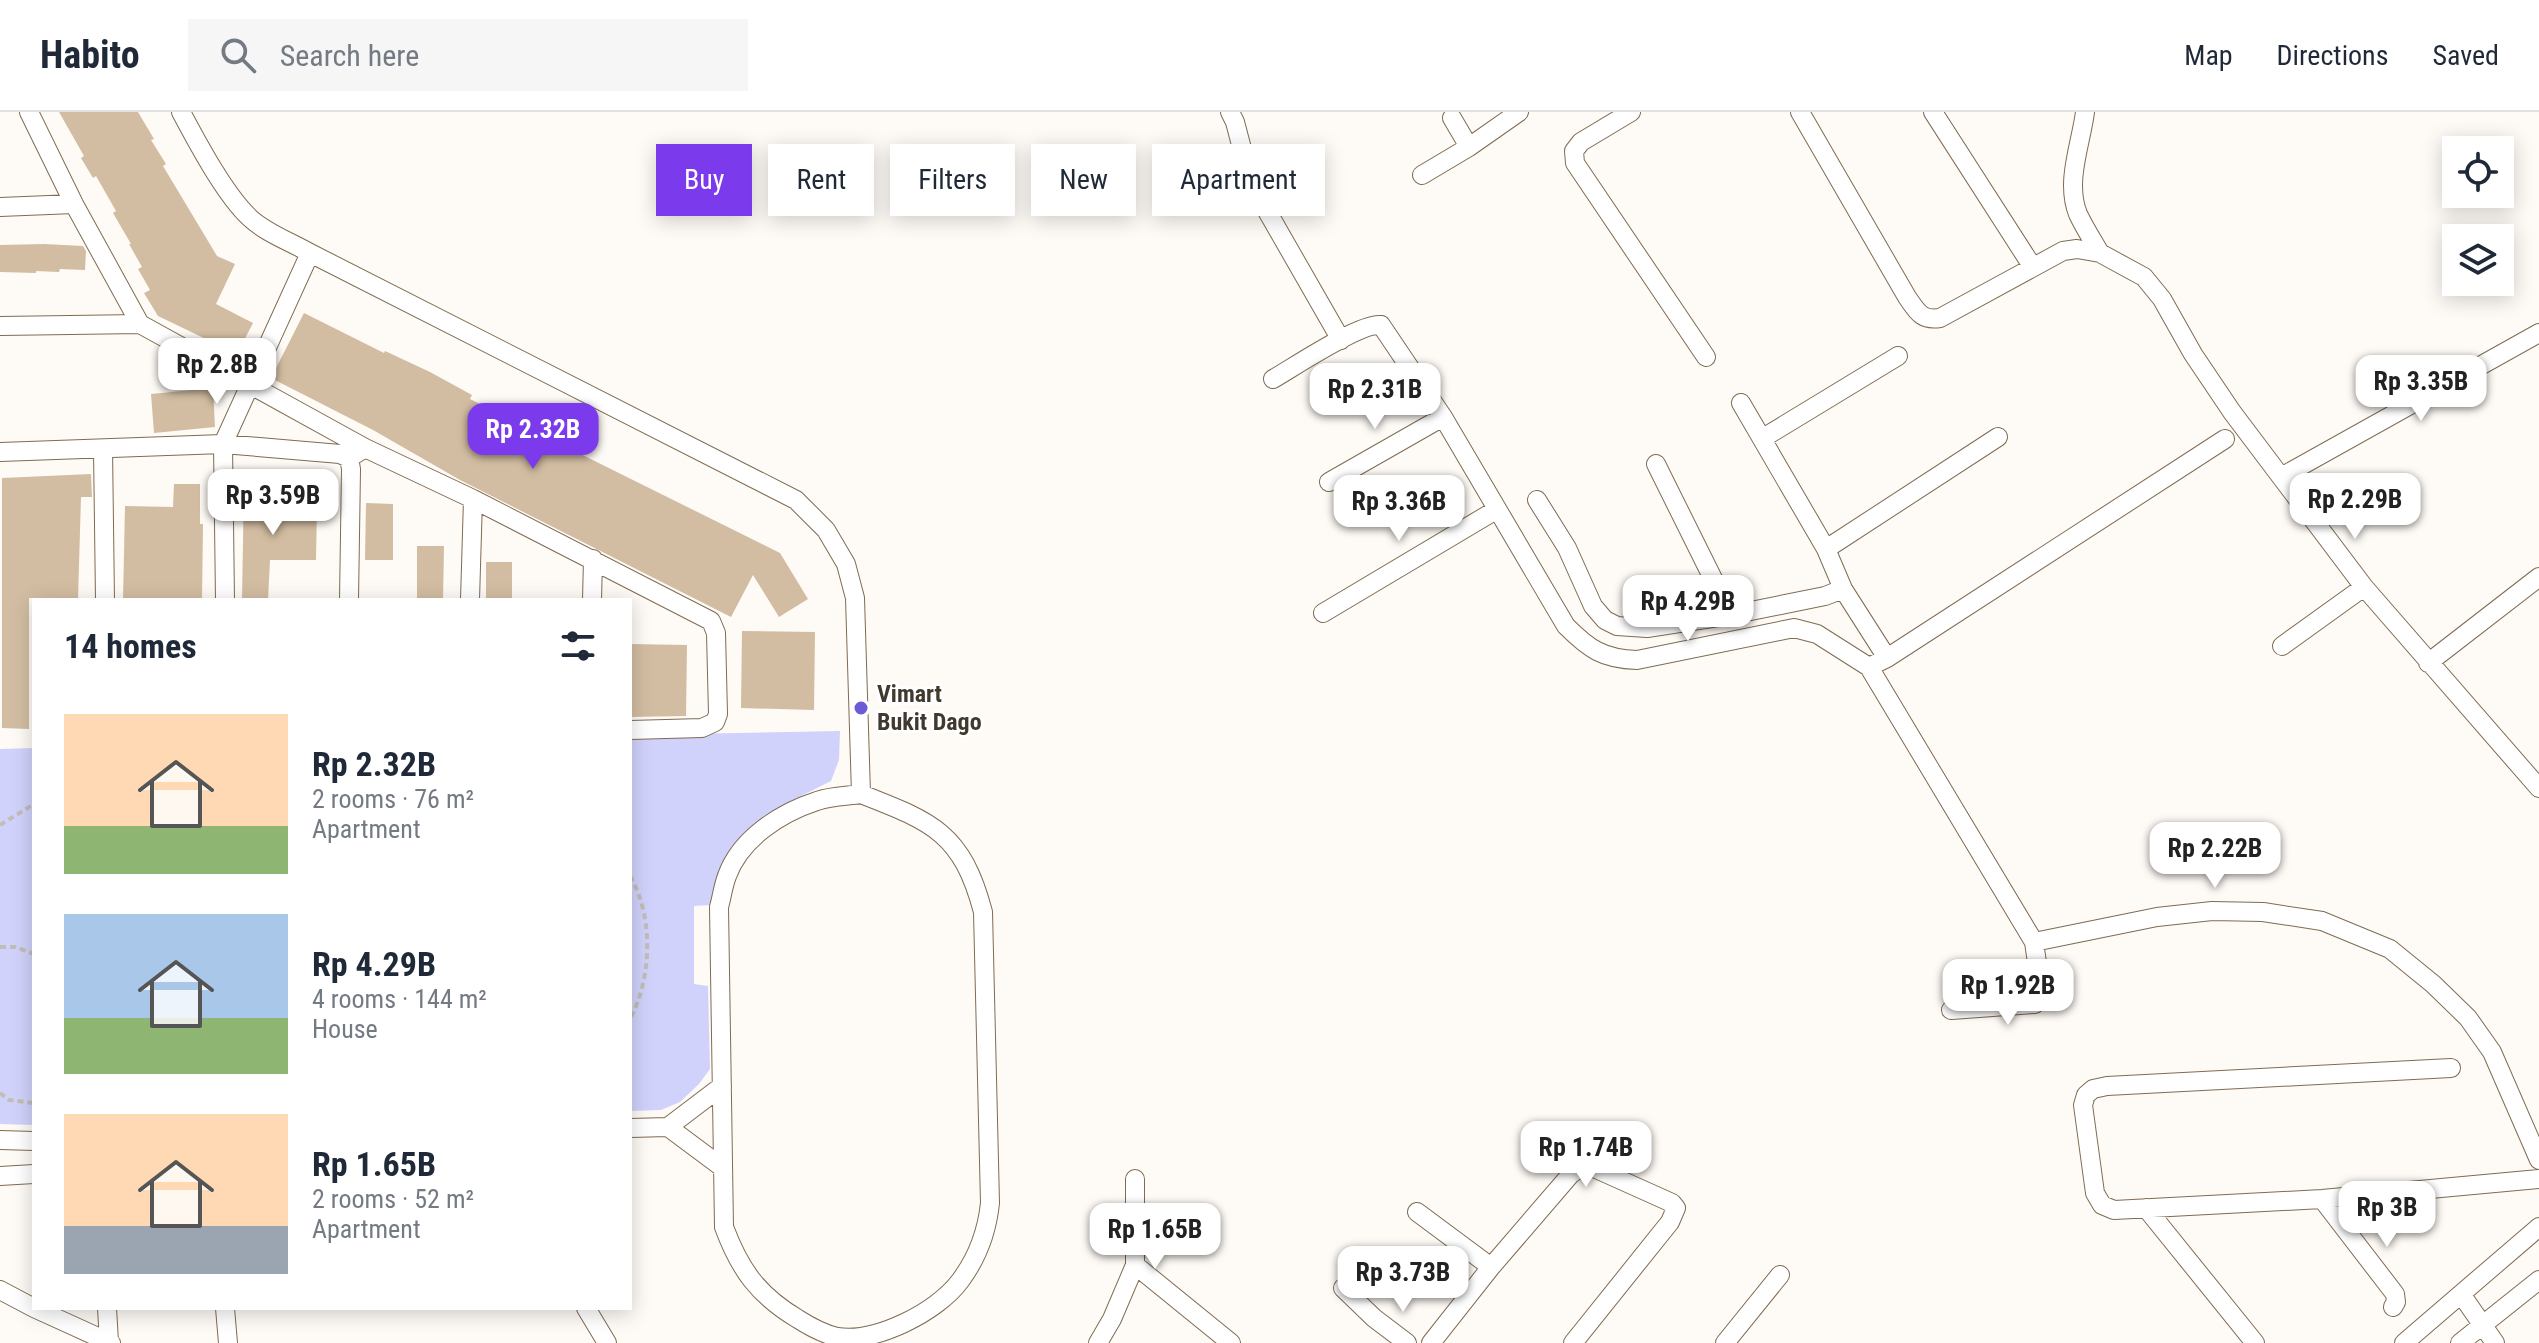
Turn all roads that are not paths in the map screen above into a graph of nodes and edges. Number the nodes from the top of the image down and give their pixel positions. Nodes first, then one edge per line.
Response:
1 (29, 112) edge
2 (181, 112) edge
3 (1230, 112) edge
4 (1519, 112) edge
5 (1631, 112) edge
6 (1800, 112) edge
7 (1933, 112) edge
8 (2085, 112) edge
9 (1452, 118) dead end
10 (1469, 147) junction
11 (1422, 175) dead end
12 (74, 204) junction
13 (0, 207) edge
14 (310, 253) junction
15 (2100, 253) junction
16 (2032, 266) junction
17 (140, 324) junction
18 (0, 326) edge
19 (2539, 333) edge
20 (1341, 340) junction
21 (1898, 356) dead end
22 (1706, 357) dead end
23 (1273, 379) dead end
24 (249, 386) junction
25 (1741, 403) dead end
26 (1443, 417) junction
27 (1998, 437) dead end
28 (1763, 438) junction
29 (2225, 439) dead end
30 (223, 444) junction
31 (103, 449) junction
32 (0, 452) edge
33 (357, 453) junction
34 (1656, 464) dead end
35 (2281, 477) junction
36 (1329, 482) dead end
37 (473, 499) junction
38 (1537, 500) dead end
39 (1496, 510) junction
40 (1826, 549) junction
41 (593, 559) junction
42 (2539, 577) edge
43 (2364, 587) junction
44 (1843, 589) junction
45 (105, 598) edge
46 (225, 598) edge
47 (349, 598) edge
48 (470, 598) edge
49 (592, 598) edge
50 (1323, 613) dead end
51 (1731, 615) junction
52 (2282, 646) dead end
53 (1887, 658) junction
54 (2428, 663) junction
55 (1869, 667) junction
56 (632, 730) edge
57 (2539, 788) edge
58 (861, 794) junction
59 (2034, 942) junction
60 (1951, 1010) dead end
61 (2451, 1068) dead end
62 (722, 1086) junction
63 (668, 1127) junction
64 (632, 1128) edge
65 (0, 1140) edge
66 (32, 1141) edge
67 (2539, 1160) edge
68 (723, 1168) junction
69 (32, 1174) edge
70 (0, 1176) edge
71 (1135, 1179) dead end
72 (2539, 1179) edge
73 (2322, 1199) junction
74 (2146, 1208) junction
75 (1417, 1212) dead end
76 (2539, 1227) edge
77 (1135, 1265) junction
78 (1491, 1267) junction
79 (1780, 1275) dead end
80 (2539, 1280) edge
81 (1343, 1288) dead end
82 (0, 1290) edge
83 (2461, 1294) junction
84 (32, 1307) edge
85 (2393, 1307) dead end
86 (38, 1310) edge
87 (107, 1310) edge
88 (225, 1310) edge
89 (587, 1310) edge
90 (2481, 1325) junction
91 (861, 1340) edge
92 (110, 1342) edge
93 (228, 1343) edge
94 (607, 1343) edge
95 (1098, 1343) edge
96 (1231, 1343) edge
97 (1407, 1343) edge
98 (1431, 1343) edge
99 (1573, 1343) edge
100 (1725, 1343) edge
101 (2255, 1343) edge
102 (2404, 1343) edge
103 (2460, 1343) edge
104 (2495, 1343) edge

1 - 12 street
2 - 14 street
3 - 20 street
4 - 10 street
5 - 22 street
6 - 16 street
7 - 16 street
8 - 15 street
9 - 10 street
10 - 11 street
12 - 13 street
12 - 17 street
14 - 24 street
14 - 58 street
15 - 16 street
15 - 35 street
17 - 18 street
17 - 24 street
19 - 35 street
20 - 23 street
20 - 26 street
21 - 28 street
24 - 30 street
24 - 33 street
25 - 28 street
26 - 36 street
26 - 39 street
27 - 40 street
28 - 40 street
29 - 53 street
30 - 31 street
30 - 33 street
30 - 46 street
31 - 32 street
31 - 45 street
33 - 37 street
33 - 47 street
34 - 51 street
35 - 43 street
37 - 41 street
37 - 48 street
38 - 51 street
39 - 50 street
39 - 55 street
40 - 44 street
41 - 49 street
41 - 56 street
42 - 54 street
43 - 52 street
43 - 54 street
44 - 51 street
44 - 53 street
53 - 55 street
54 - 57 street
55 - 59 street
58 - 62 street
58 - 91 street
59 - 60 street
59 - 67 street
61 - 74 street
62 - 63 street
62 - 68 street
63 - 64 street
63 - 68 street
65 - 66 street
68 - 91 street
69 - 70 street
71 - 77 street
72 - 73 street
73 - 74 street
73 - 85 street
74 - 101 street
75 - 78 street
76 - 83 street
77 - 95 street
77 - 96 street
78 - 98 street
78 - 99 street
79 - 100 street
80 - 90 street
81 - 97 street
82 - 84 street
83 - 90 street
83 - 102 street
86 - 92 street
87 - 92 street
88 - 93 street
89 - 94 street
90 - 103 street
90 - 104 street

